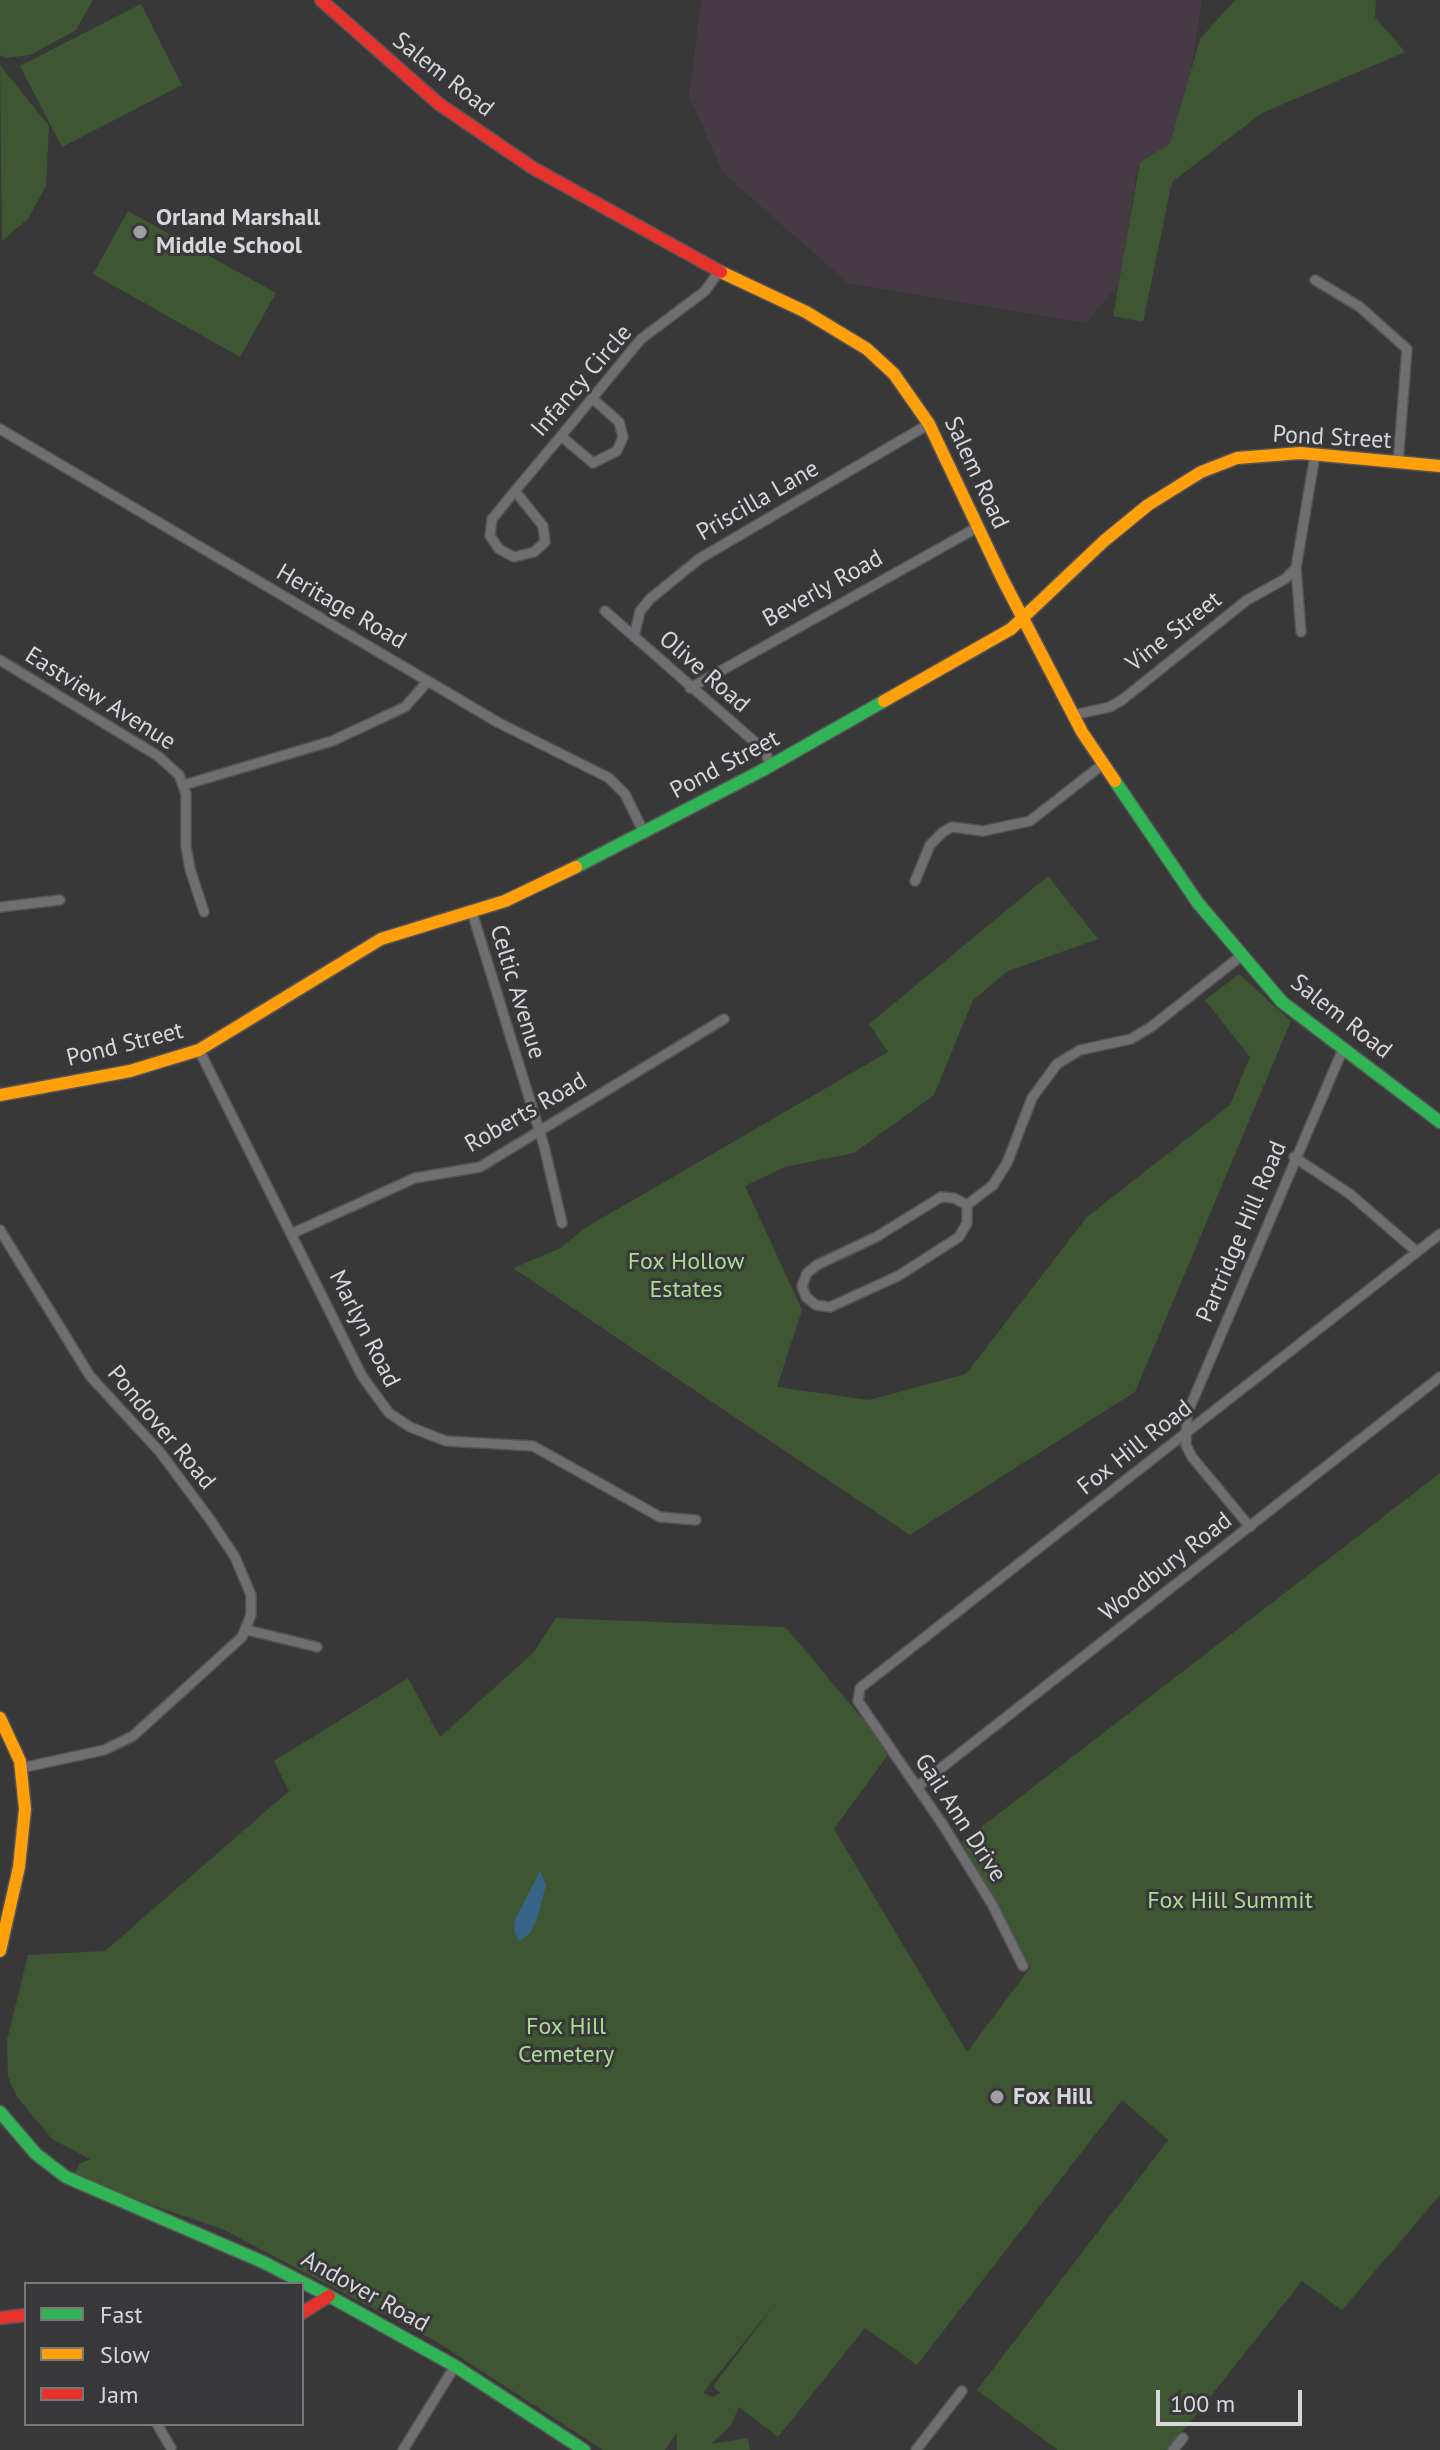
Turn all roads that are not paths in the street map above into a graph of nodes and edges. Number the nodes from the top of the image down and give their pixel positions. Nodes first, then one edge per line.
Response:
1 (321, 0) edge
2 (720, 270) junction
3 (1315, 280) dead end
4 (592, 398) junction
5 (929, 424) junction
6 (0, 429) edge
7 (561, 436) junction
8 (1315, 455) junction
9 (1398, 463) junction
10 (1440, 466) edge
11 (515, 491) junction
12 (978, 527) junction
13 (1296, 568) junction
14 (605, 611) dead end
15 (1022, 618) junction
16 (1301, 632) dead end
17 (634, 637) junction
18 (0, 660) edge
19 (428, 681) junction
20 (690, 688) junction
21 (1073, 715) junction
22 (1103, 764) junction
23 (771, 765) junction
24 (184, 785) junction
25 (644, 833) junction
26 (915, 881) dead end
27 (60, 900) dead end
28 (0, 907) edge
29 (204, 912) dead end
30 (472, 912) junction
31 (1241, 956) junction
32 (724, 1019) dead end
33 (1343, 1049) junction
34 (199, 1050) junction
35 (0, 1095) edge
36 (1440, 1122) edge
37 (539, 1132) junction
38 (1294, 1157) junction
39 (967, 1205) junction
40 (562, 1223) dead end
41 (0, 1230) edge
42 (293, 1233) junction
43 (1440, 1234) edge
44 (1417, 1252) junction
45 (1440, 1377) edge
46 (1185, 1433) junction
47 (696, 1520) dead end
48 (1250, 1527) junction
49 (247, 1630) junction
50 (317, 1647) dead end
51 (858, 1695) joint
52 (0, 1718) edge
53 (21, 1768) junction
54 (917, 1787) junction
55 (0, 1951) edge
56 (1023, 1966) dead end
57 (0, 2112) edge
58 (302, 2282) edge
59 (304, 2283) edge
60 (329, 2296) junction
61 (304, 2312) edge
62 (24, 2315) edge
63 (0, 2318) edge
64 (455, 2366) junction
65 (962, 2391) dead end
66 (158, 2426) edge
67 (1183, 2438) dead end
68 (171, 2448) edge
69 (403, 2450) edge
70 (584, 2450) edge
71 (916, 2450) edge
72 (1173, 2450) edge

1 - 2 main road, Salem Road
2 - 4 street, Infancy Circle
2 - 5 main road, Salem Road
3 - 9 street
4 - 7 street, Infancy Circle
4 - 7 street
5 - 12 main road, Salem Road
5 - 17 street, Priscilla Lane
6 - 19 street, Heritage Road
7 - 11 street, Infancy Circle
8 - 9 main road, Pond Street
8 - 13 street
8 - 15 main road, Pond Street
9 - 10 main road, Pond Street
11 - 11 street, Infancy Circle
12 - 15 main road, Salem Road
12 - 20 street, Beverly Road
13 - 16 street
13 - 21 street, Vine Street
14 - 17 street, Olive Road
15 - 21 main road, Salem Road
15 - 23 main road, Pond Street
17 - 20 street, Olive Road
18 - 24 street, Eastview Avenue
19 - 24 street
19 - 25 street, Heritage Road
20 - 23 street, Olive Road
21 - 22 main road, Salem Road
22 - 26 street
22 - 31 main road, Salem Road
23 - 25 main road, Pond Street
24 - 29 street, Eastview Avenue
25 - 30 main road, Pond Street
27 - 28 street
30 - 34 main road, Pond Street
30 - 37 street, Celtic Avenue
31 - 33 main road, Salem Road
31 - 39 street
32 - 37 street, Roberts Road
33 - 36 main road, Salem Road
33 - 38 street, Partridge Hill Road
34 - 35 main road, Pond Street
34 - 42 street, Marlyn Road
37 - 40 street, Celtic Avenue
37 - 42 street, Roberts Road
38 - 44 street
38 - 46 street, Partridge Hill Road
39 - 39 street
41 - 49 street, Pondover Road
42 - 47 street, Marlyn Road
43 - 44 street, Fox Hill Road
44 - 46 street, Fox Hill Road
45 - 48 street, Woodbury Road
46 - 48 street
46 - 51 street, Fox Hill Road
48 - 54 street, Woodbury Road
49 - 50 street
49 - 53 street
51 - 54 street, Gail Ann Drive
52 - 53 main road
53 - 55 main road
54 - 56 street, Gail Ann Drive
57 - 58 main road, Andover Road
59 - 60 main road, Andover Road
60 - 61 main road
60 - 64 main road, Andover Road
62 - 63 main road
64 - 69 street
64 - 70 main road, Andover Road
65 - 71 street
66 - 68 street
67 - 72 street

